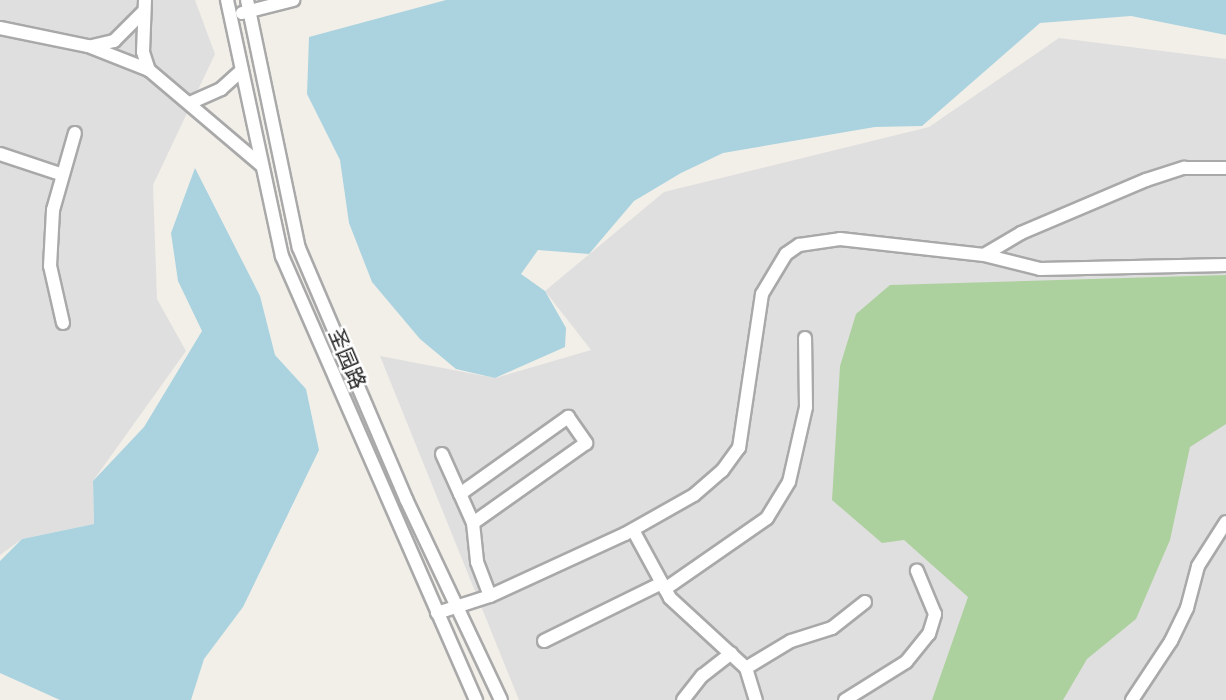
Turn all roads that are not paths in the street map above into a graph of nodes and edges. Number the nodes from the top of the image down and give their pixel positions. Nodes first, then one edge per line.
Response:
1 (227, 0) edge
2 (293, 0) edge
3 (248, 5) edge
4 (144, 6) edge
5 (230, 16) junction
6 (0, 29) edge
7 (88, 47) junction
8 (149, 70) junction
9 (242, 70) junction
10 (192, 102) junction
11 (75, 133) dead end
12 (0, 154) edge
13 (263, 167) junction
14 (1226, 168) edge
15 (60, 174) junction
16 (984, 255) junction
17 (1226, 265) edge
18 (63, 323) dead end
19 (805, 338) dead end
20 (442, 454) dead end
21 (460, 494) junction
22 (1226, 522) edge
23 (473, 523) junction
24 (632, 530) junction
25 (918, 571) dead end
26 (664, 586) junction
27 (489, 596) junction
28 (865, 602) dead end
29 (456, 606) junction
30 (437, 613) junction
31 (544, 641) dead end
32 (731, 653) junction
33 (746, 668) junction
34 (477, 700) edge
35 (501, 700) edge
36 (683, 700) edge
37 (756, 700) edge
38 (845, 700) edge
39 (1132, 700) edge

1 - 5 street, 圣园路
2 - 3 street
3 - 5 street
3 - 29 street, 圣园路
4 - 7 street
4 - 8 street
5 - 9 street, 圣园路
6 - 7 street
7 - 8 street
8 - 10 street
9 - 10 street
9 - 13 street, 圣园路
10 - 13 street
11 - 15 street
12 - 15 street
13 - 30 street, 圣园路
14 - 16 street
15 - 18 street
16 - 17 street
16 - 24 street
19 - 26 street
20 - 21 street
21 - 23 street
21 - 23 street
22 - 39 street
23 - 27 street
24 - 26 street
24 - 27 street
25 - 38 street
26 - 31 street
26 - 32 street
27 - 29 street
28 - 33 street
29 - 30 street
29 - 35 street, 圣园路
30 - 34 street, 圣园路
32 - 33 street
32 - 36 street
33 - 37 street

